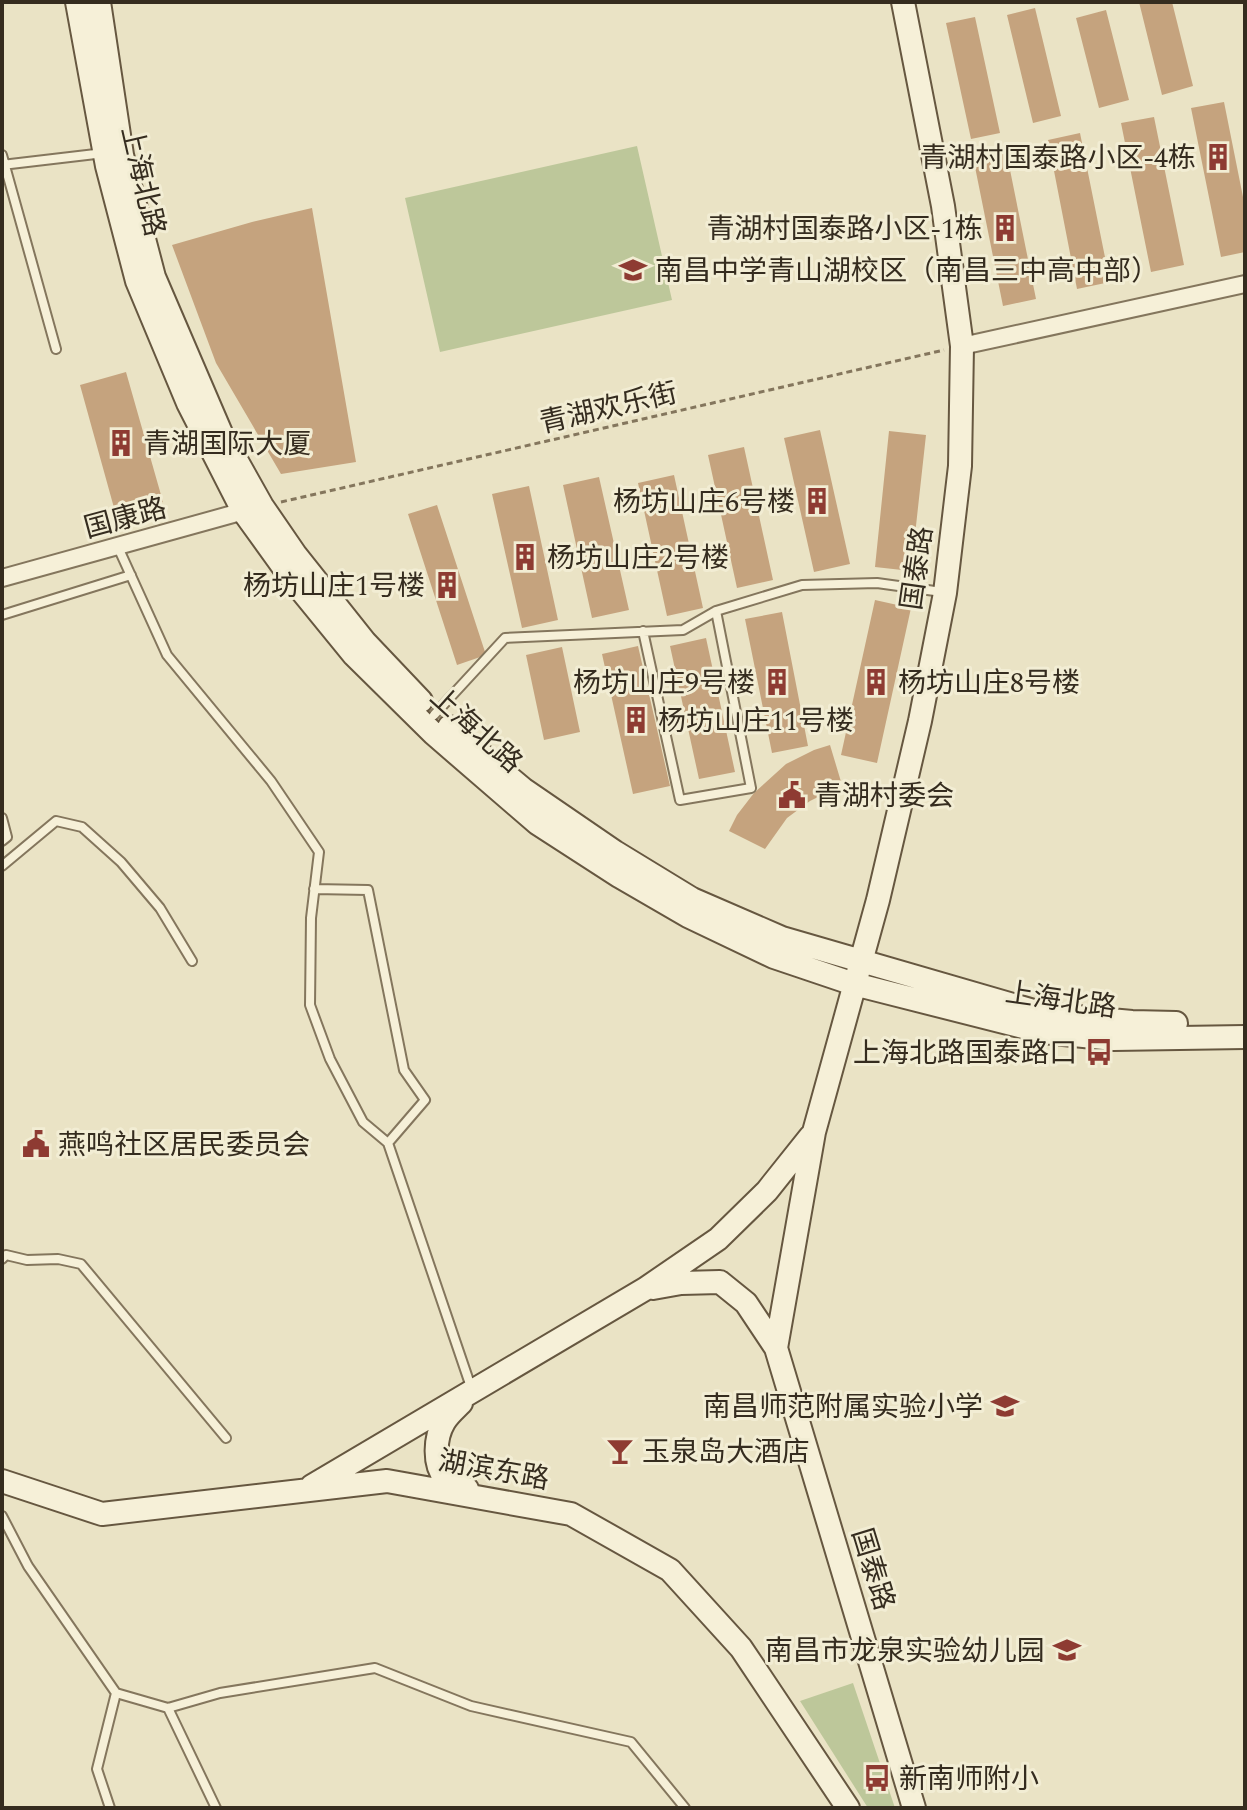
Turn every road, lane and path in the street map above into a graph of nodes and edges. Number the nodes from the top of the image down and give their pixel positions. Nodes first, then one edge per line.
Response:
1 (77, 2) edge
2 (99, 2) edge
3 (903, 2) edge
4 (104, 153) junction
5 (2, 162) edge
6 (1245, 284) edge
7 (962, 346) junction
8 (56, 349) dead end
9 (253, 509) junction
10 (117, 545) junction
11 (131, 575) junction
12 (2, 578) edge
13 (945, 593) junction
14 (716, 611) junction
15 (2, 615) edge
16 (643, 631) junction
17 (434, 715) junction
18 (2, 818) edge
19 (2, 841) edge
20 (2, 866) edge
21 (314, 889) junction
22 (192, 961) dead end
23 (861, 961) junction
24 (854, 984) junction
25 (1245, 1022) edge
26 (1245, 1037) edge
27 (814, 1132) junction
28 (388, 1143) junction
29 (3, 1254) edge
30 (645, 1289) junction
31 (776, 1348) junction
32 (473, 1391) junction
33 (226, 1438) dead end
34 (2, 1481) edge
35 (304, 1490) junction
36 (503, 1501) junction
37 (2, 1516) edge
38 (116, 1693) junction
39 (168, 1708) junction
40 (110, 1808) edge
41 (216, 1808) edge
42 (685, 1808) edge
43 (848, 1808) edge
44 (914, 1808) edge

1 - 4 street, 上海北路
2 - 9 street, 上海北路
3 - 7 street, 国泰路
4 - 5 lane
4 - 9 street, 上海北路
5 - 8 lane
6 - 7 street
7 - 9 path, 青湖欢乐街
7 - 13 street, 国泰路
9 - 10 street, 国康路
9 - 17 street, 上海北路
9 - 24 street, 上海北路
10 - 11 lane
10 - 12 street, 国康路
11 - 15 lane
11 - 21 lane
13 - 14 lane
13 - 23 street, 国泰路
14 - 16 lane
14 - 16 lane
16 - 17 lane
17 - 23 street, 上海北路
18 - 19 lane
20 - 22 lane
21 - 28 lane
21 - 28 lane
23 - 24 street, 国泰路
23 - 25 street, 上海北路
24 - 26 street, 上海北路
24 - 27 street, 国泰路
27 - 30 street, 国泰路
27 - 31 street, 国泰路
28 - 32 lane
29 - 33 lane
30 - 31 street, 国泰路
30 - 32 street, 国泰路
31 - 44 street, 国泰路
32 - 35 street, 国泰路
32 - 36 street
34 - 35 street, 湖滨东路
35 - 36 street, 湖滨东路
36 - 43 street, 湖滨东路
37 - 38 lane
38 - 39 lane
38 - 40 lane
39 - 41 lane
39 - 42 lane

